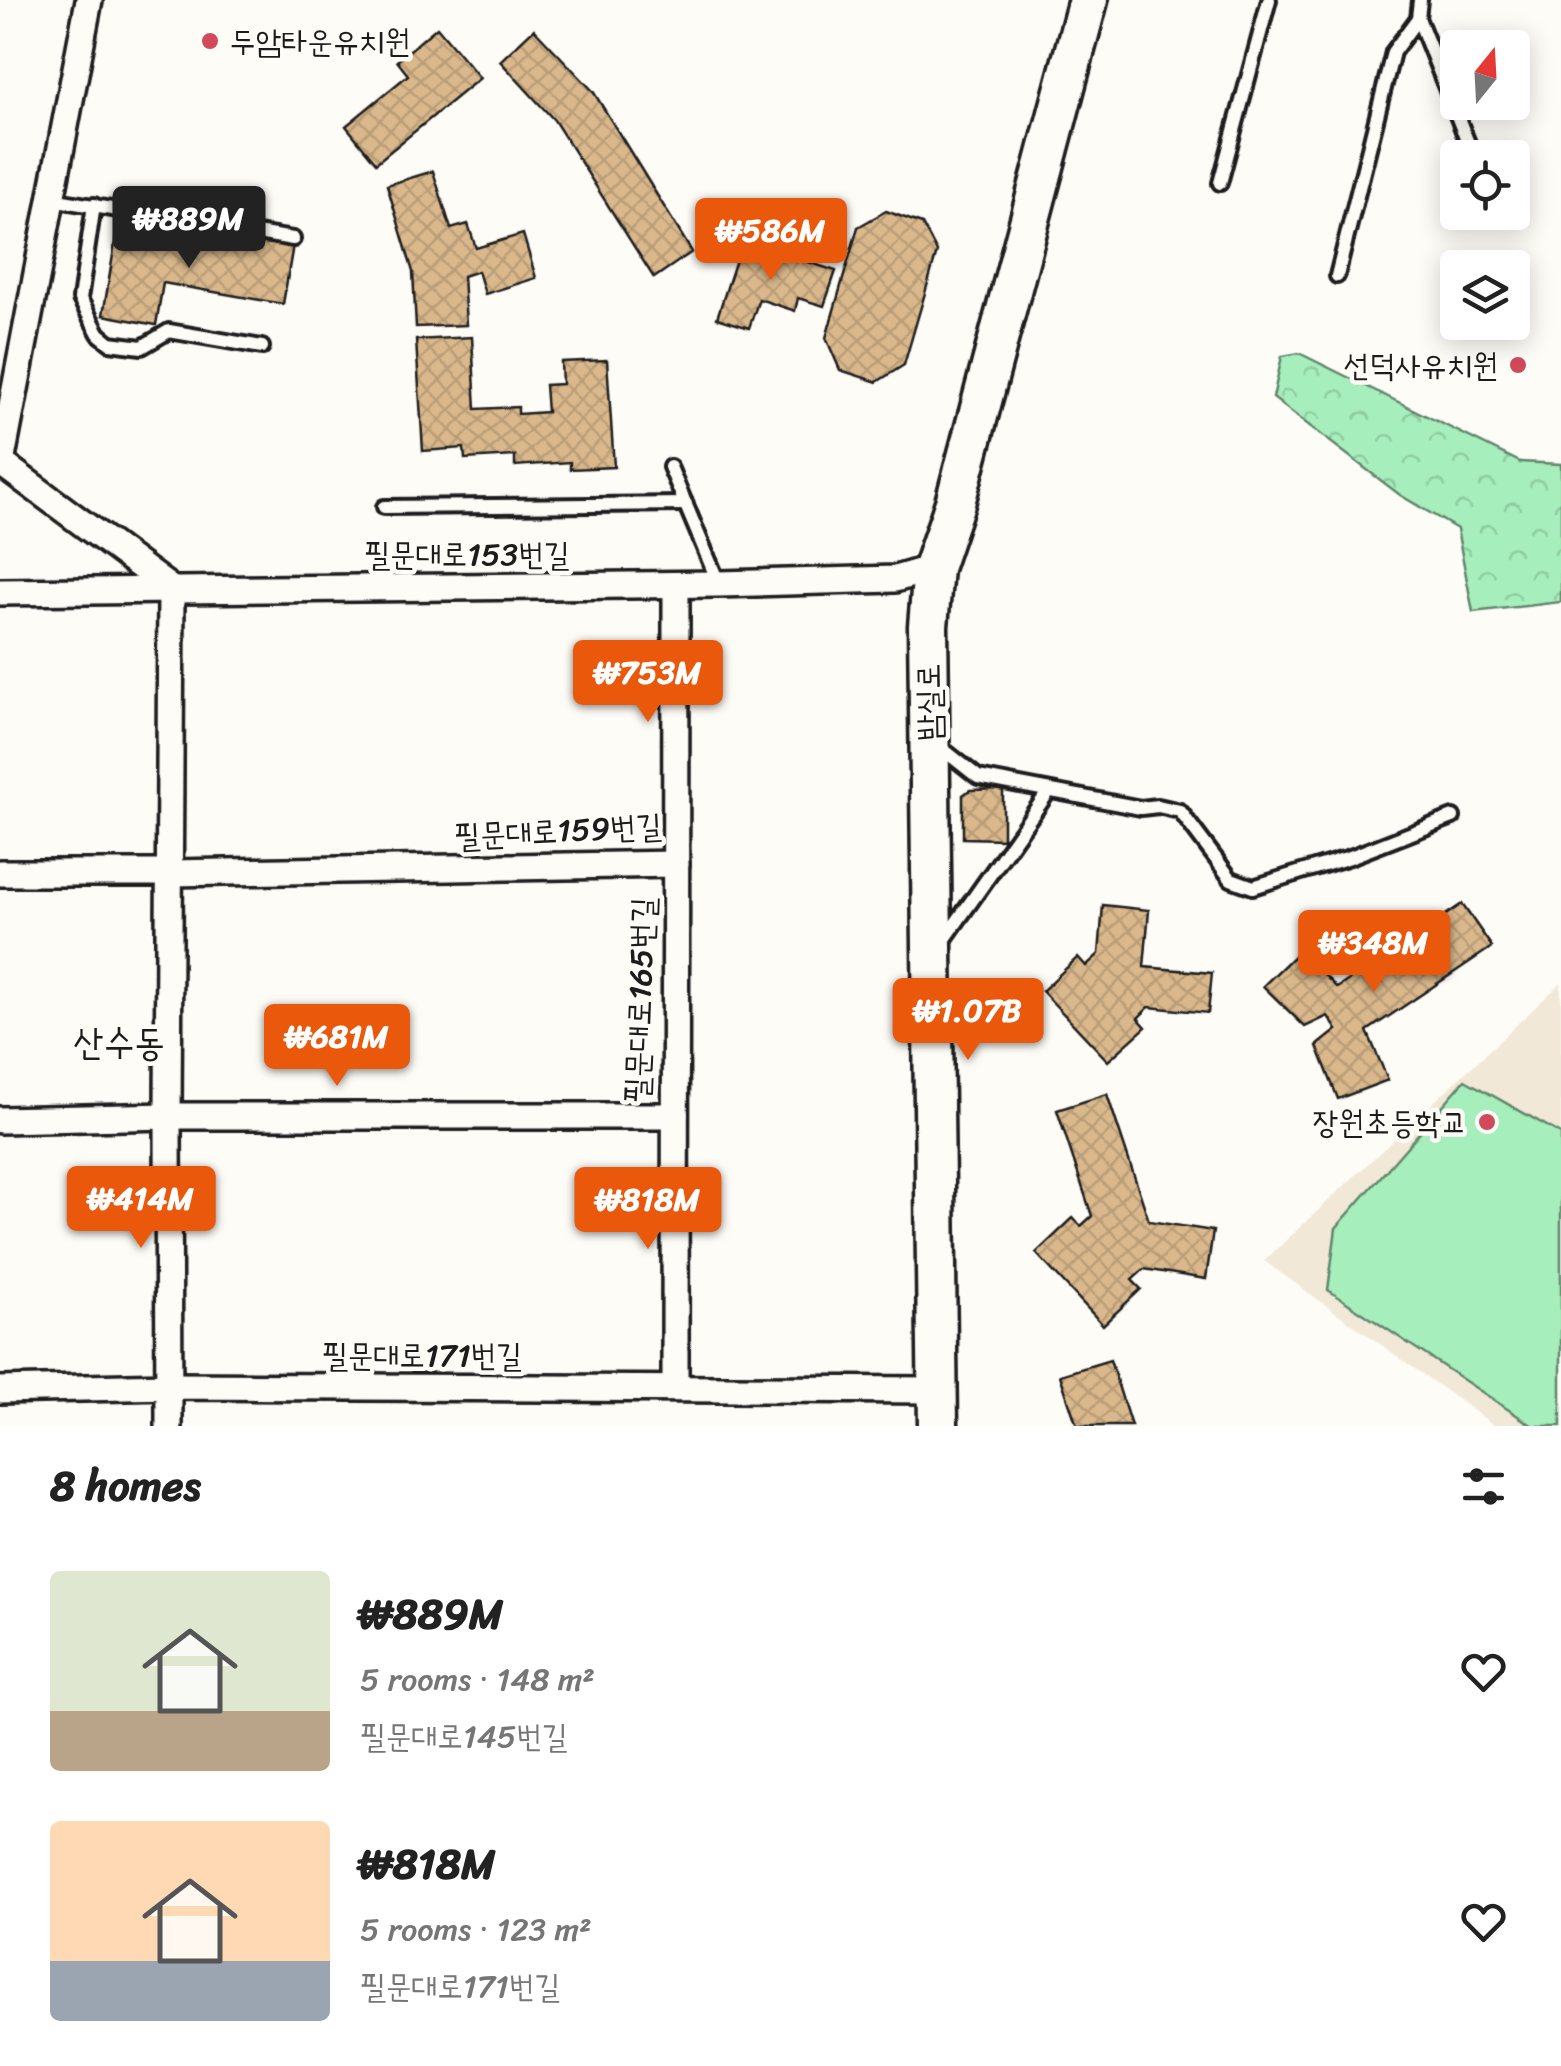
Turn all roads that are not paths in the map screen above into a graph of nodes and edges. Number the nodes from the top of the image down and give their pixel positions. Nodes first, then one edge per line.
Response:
1 (88, 0) edge
2 (1088, 0) edge
3 (1269, 0) edge
4 (1420, 0) edge
5 (1418, 18) junction
6 (1467, 140) edge
7 (1220, 183) dead end
8 (51, 199) junction
9 (94, 205) junction
10 (294, 238) dead end
11 (1337, 276) dead end
12 (262, 347) dead end
13 (1, 462) edge
14 (670, 466) dead end
15 (686, 504) junction
16 (384, 507) dead end
17 (933, 568) junction
18 (719, 584) junction
19 (676, 585) junction
20 (171, 589) junction
21 (0, 592) edge
22 (930, 738) junction
23 (1049, 790) junction
24 (1453, 816) dead end
25 (676, 864) junction
26 (0, 873) edge
27 (170, 873) junction
28 (932, 958) junction
29 (168, 1116) junction
30 (676, 1116) junction
31 (0, 1120) edge
32 (168, 1386) junction
33 (675, 1388) junction
34 (0, 1390) edge
35 (938, 1408) edge
36 (169, 1426) edge

1 - 8 street
2 - 17 main road, 밤실로
3 - 7 lane
4 - 5 lane
5 - 6 lane
5 - 11 lane
8 - 9 lane
8 - 13 street
9 - 10 lane
9 - 12 lane
13 - 20 street
14 - 15 lane
15 - 16 lane
15 - 18 lane
17 - 18 street, 필문대로153번길
17 - 22 main road, 밤실로
18 - 19 street, 필문대로153번길
19 - 20 street, 필문대로153번길
19 - 25 street, 필문대로159번길
20 - 21 street, 필문대로153번길
20 - 27 street
22 - 23 lane
22 - 28 main road, 밤실로
23 - 24 lane
23 - 28 lane
25 - 27 street, 필문대로159번길
25 - 30 street, 필문대로165번길
26 - 27 street, 필문대로159번길
27 - 29 street
28 - 35 main road, 밤실로
29 - 30 street, 필문대로165번길
29 - 31 street, 필문대로165번길
29 - 32 street
30 - 33 street
32 - 33 street, 필문대로171번길
32 - 34 street, 필문대로171번길
32 - 36 street
33 - 35 street, 필문대로171번길

